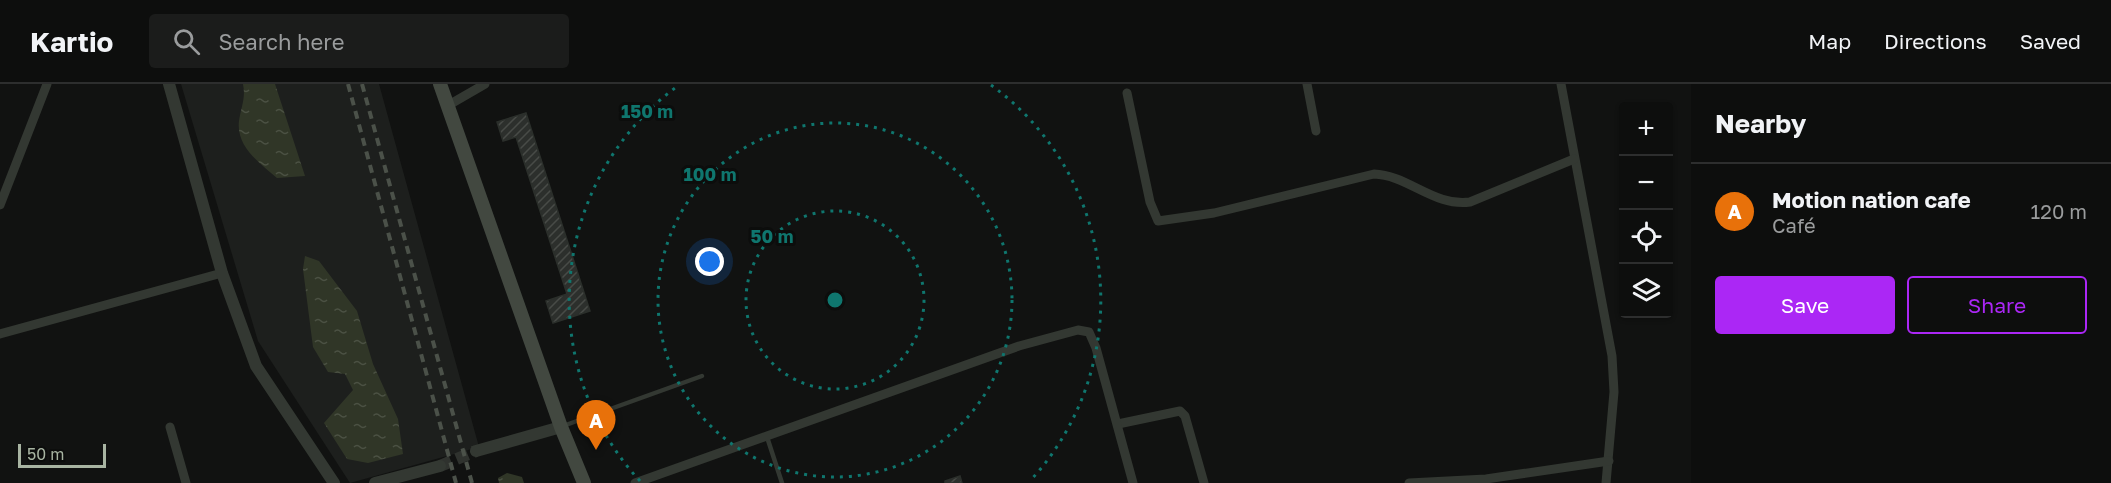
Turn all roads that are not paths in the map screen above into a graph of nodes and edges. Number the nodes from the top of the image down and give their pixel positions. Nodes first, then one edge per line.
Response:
1 (47, 84) edge
2 (169, 84) edge
3 (440, 84) edge
4 (485, 84) edge
5 (1306, 84) edge
6 (1561, 84) edge
7 (1127, 93) dead end
8 (447, 106) junction
9 (1316, 131) dead end
10 (1574, 159) junction
11 (0, 205) edge
12 (222, 273) junction
13 (0, 334) edge
14 (702, 376) dead end
15 (1118, 424) junction
16 (170, 427) dead end
17 (561, 427) junction
18 (767, 437) junction
19 (476, 451) tunnel mouth
20 (1609, 461) junction
21 (440, 466) tunnel mouth
22 (420, 477) edge
23 (647, 481) edge
24 (186, 483) edge
25 (334, 483) edge
26 (377, 483) edge
27 (584, 483) edge
28 (636, 483) edge
29 (782, 483) edge
30 (1133, 483) edge
31 (1204, 483) edge
32 (1409, 483) edge
33 (1606, 483) edge

1 - 11 street
2 - 12 street
3 - 8 main road
4 - 8 street
5 - 9 street
6 - 10 street
7 - 10 street
8 - 17 main road
10 - 20 street
12 - 13 street
12 - 25 street
14 - 17 lane
15 - 18 street
15 - 30 street
15 - 31 street
16 - 24 street
17 - 19 street
17 - 27 main road
18 - 23 street
18 - 29 lane
20 - 32 street
20 - 33 street
21 - 22 street
22 - 26 street
23 - 28 street

